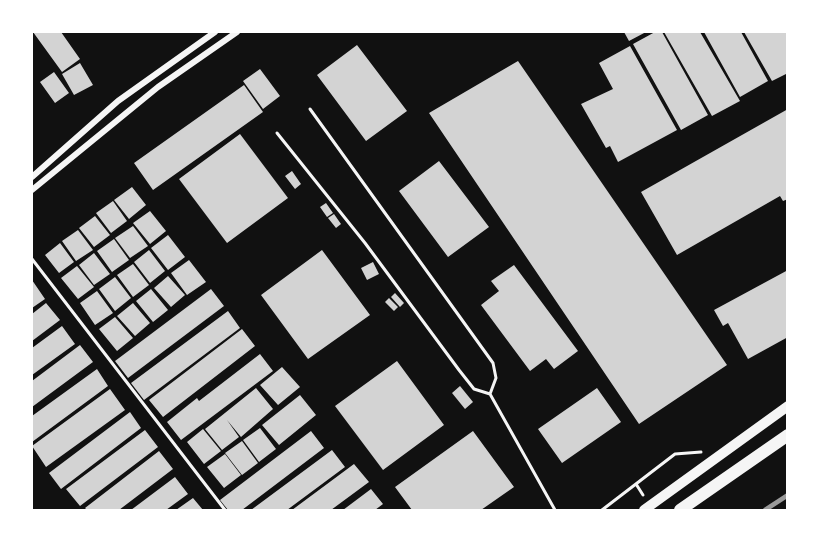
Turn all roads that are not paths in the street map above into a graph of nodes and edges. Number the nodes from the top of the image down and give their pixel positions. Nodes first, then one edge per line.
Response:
1 (215, 32) edge
2 (237, 32) edge
3 (310, 109) dead end
4 (277, 133) dead end
5 (32, 177) edge
6 (32, 190) edge
7 (32, 260) edge
8 (490, 394) junction
9 (788, 406) edge
10 (788, 435) edge
11 (225, 510) edge
12 (555, 510) edge
13 (644, 510) edge
14 (680, 510) edge

1 - 5 street
2 - 6 street
3 - 8 lane
4 - 8 lane
7 - 11 lane
8 - 12 lane
9 - 13 main road
10 - 14 highway

